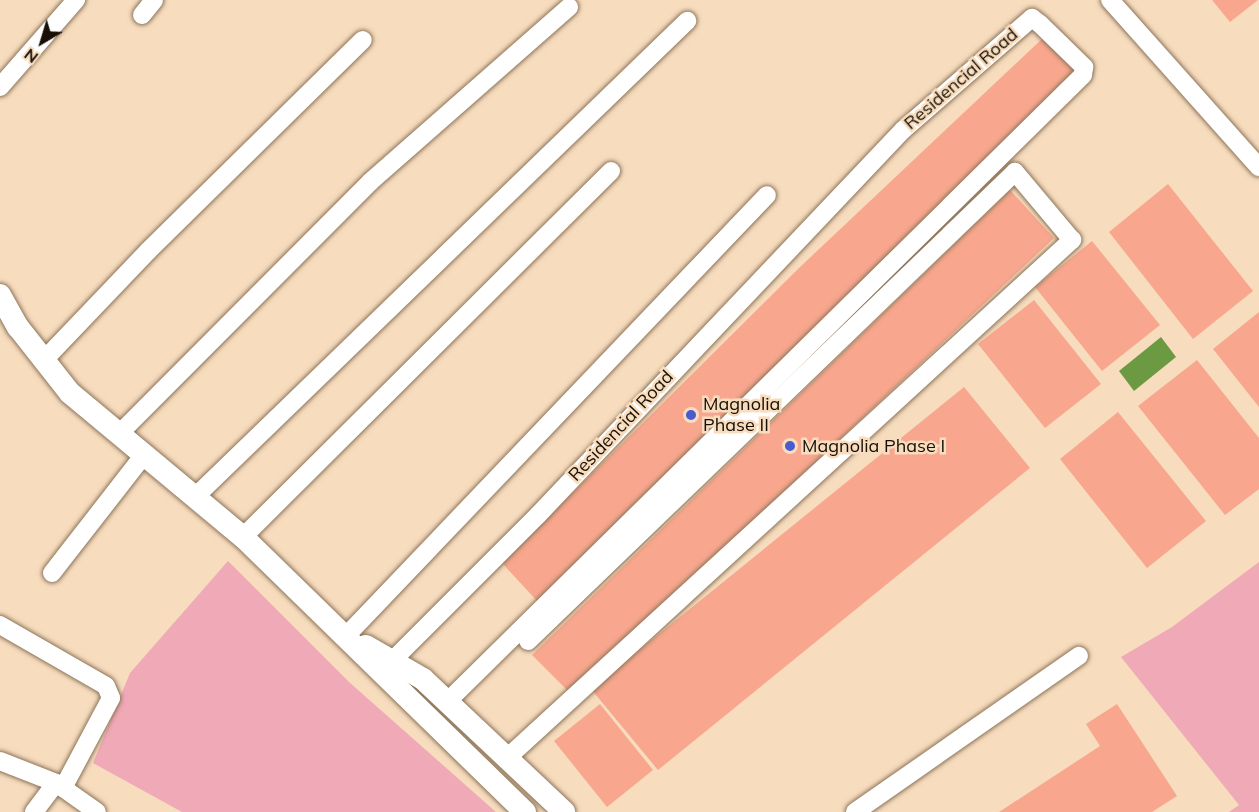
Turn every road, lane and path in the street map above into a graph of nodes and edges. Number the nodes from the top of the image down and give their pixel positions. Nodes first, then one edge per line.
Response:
1 (76, 0) edge
2 (154, 0) edge
3 (1110, 0) edge
4 (569, 7) dead end
5 (142, 15) dead end
6 (687, 21) dead end
7 (363, 40) dead end
8 (0, 87) edge
9 (1259, 167) edge
10 (611, 171) dead end
11 (767, 195) dead end
12 (0, 295) edge
13 (44, 360) junction
14 (119, 434) junction
15 (144, 454) junction
16 (195, 497) junction
17 (243, 537) junction
18 (52, 573) dead end
19 (0, 624) edge
20 (347, 635) junction
21 (1079, 656) dead end
22 (392, 661) junction
23 (451, 705) junction
24 (507, 758) junction
25 (0, 761) edge
26 (59, 786) junction
27 (34, 812) edge
28 (97, 812) edge
29 (525, 812) edge
30 (564, 812) edge
31 (855, 812) edge

1 - 8 street
2 - 5 street
3 - 9 street
4 - 14 street
6 - 16 street
7 - 13 street
10 - 17 street
11 - 20 street
12 - 13 street
13 - 14 street
14 - 15 street
15 - 16 street
15 - 18 street
16 - 17 street
17 - 20 street
19 - 26 street
20 - 22 street
20 - 29 street
21 - 31 street
22 - 23 street
22 - 23 street, Residencial Road
23 - 24 street
23 - 24 street
24 - 30 street
25 - 26 street
26 - 27 street
26 - 28 street

